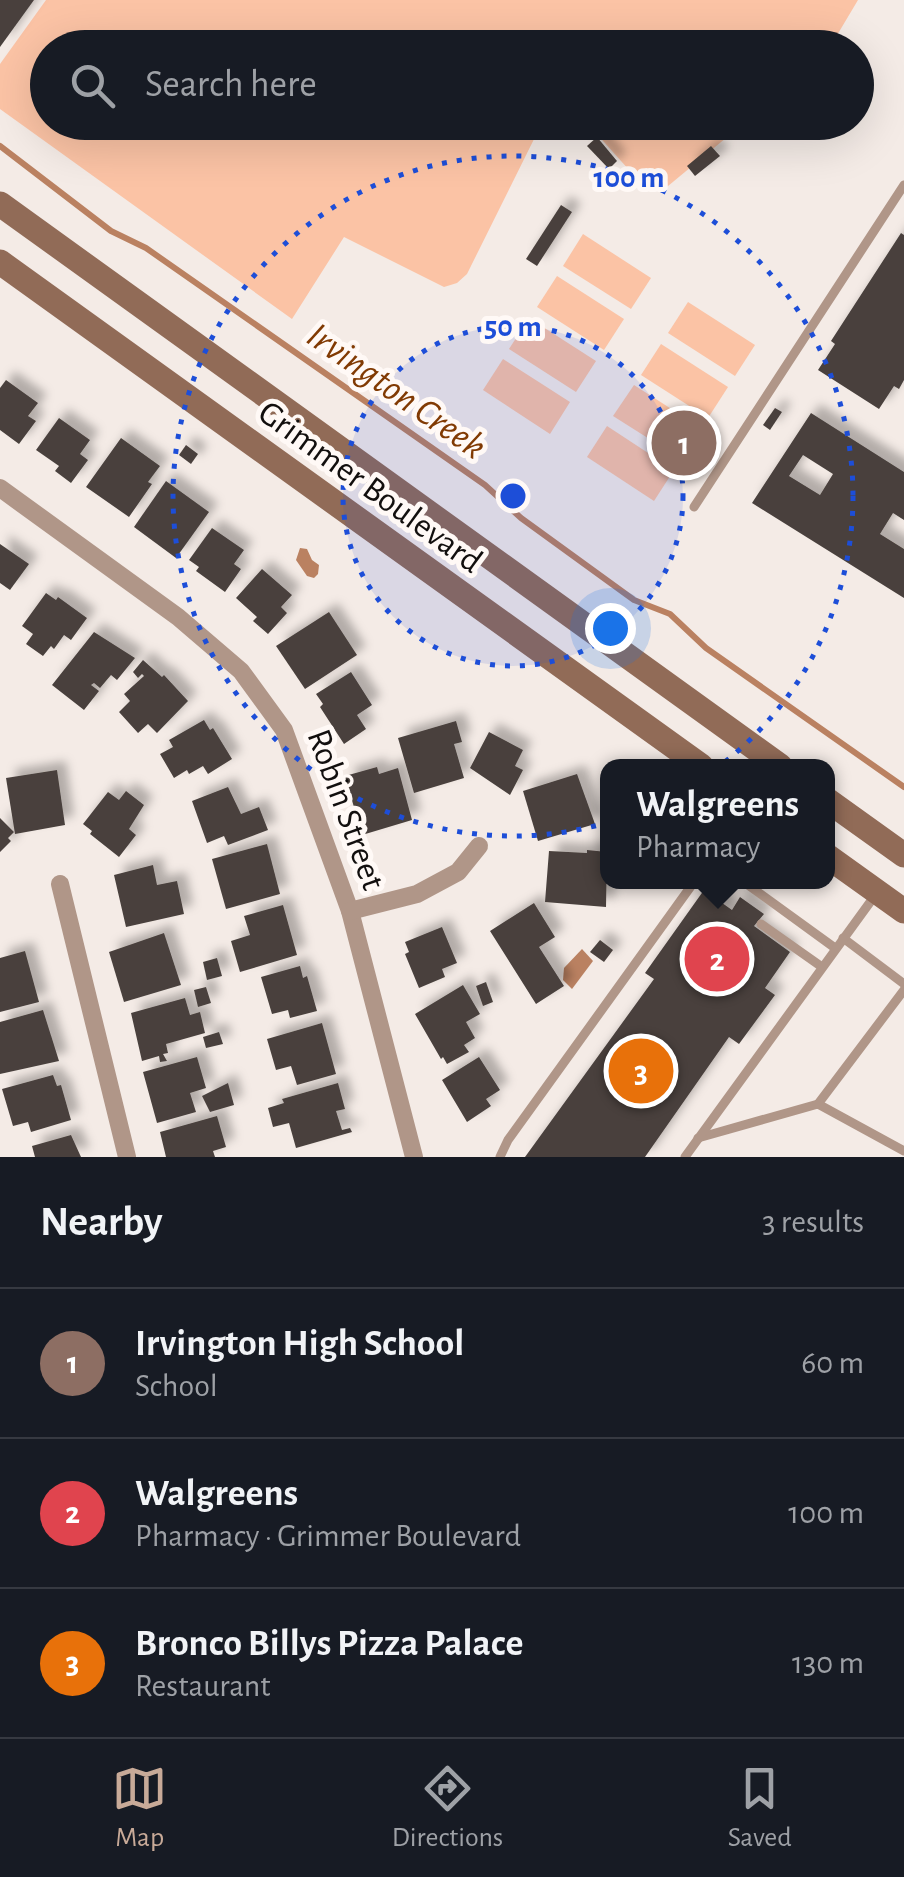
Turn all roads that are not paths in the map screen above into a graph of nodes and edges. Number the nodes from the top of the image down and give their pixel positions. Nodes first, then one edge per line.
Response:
1 (904, 185) edge
2 (0, 204) edge
3 (0, 262) edge
4 (0, 488) edge
5 (694, 507) dead end
6 (691, 759) edge
7 (770, 759) edge
8 (835, 806) edge
9 (478, 846) dead end
10 (904, 855) edge
11 (835, 862) edge
12 (60, 884) dead end
13 (689, 889) edge
14 (754, 889) edge
15 (878, 892) junction
16 (350, 911) junction
17 (904, 911) edge
18 (761, 924) dead end
19 (843, 938) junction
20 (835, 948) junction
21 (822, 967) junction
22 (904, 987) edge
23 (818, 1104) junction
24 (698, 1138) junction
25 (904, 1151) edge
26 (128, 1157) edge
27 (414, 1157) edge
28 (500, 1157) edge
29 (685, 1157) edge

1 - 5 lane
2 - 7 main road, Grimmer Boulevard
3 - 6 main road, Grimmer Boulevard
4 - 16 street, Robin Street
8 - 10 main road
9 - 16 street
11 - 15 main road
12 - 26 street
13 - 28 lane
14 - 20 lane
15 - 17 main road
15 - 19 lane
16 - 27 street, Robin Street
18 - 21 lane
19 - 20 lane
19 - 22 lane
20 - 21 lane
21 - 24 lane
22 - 23 lane
23 - 24 lane
23 - 25 lane
24 - 29 lane

